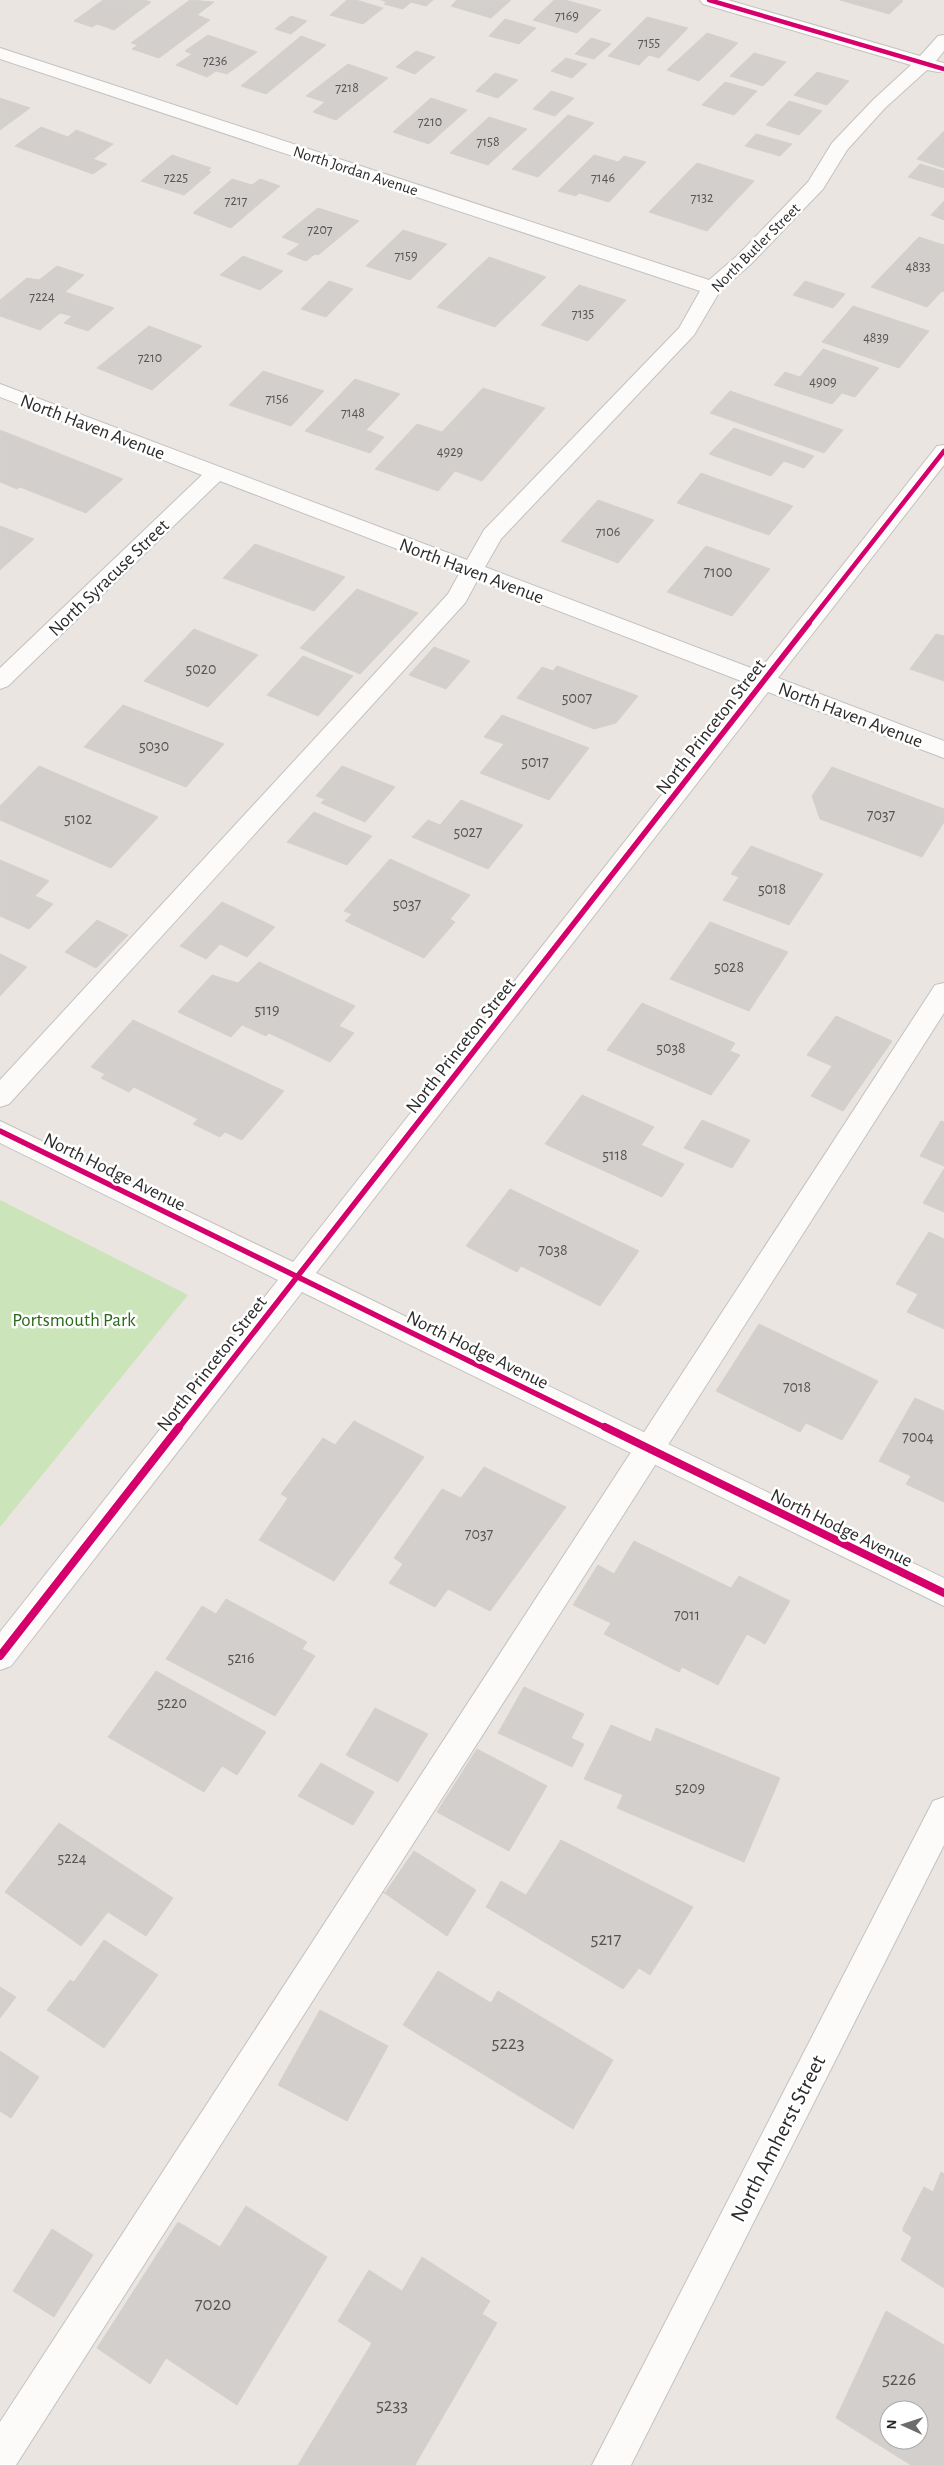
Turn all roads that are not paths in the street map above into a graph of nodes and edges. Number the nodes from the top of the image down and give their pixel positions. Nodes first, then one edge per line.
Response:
1 (709, 0) edge
2 (729, 2) edge
3 (944, 40) edge
4 (0, 53) edge
5 (924, 63) junction
6 (944, 68) edge
7 (712, 288) junction
8 (0, 390) edge
9 (944, 451) edge
10 (216, 472) junction
11 (472, 570) junction
12 (0, 681) edge
13 (765, 681) junction
14 (944, 750) edge
15 (944, 992) edge
16 (0, 1098) edge
17 (0, 1131) edge
18 (298, 1278) junction
19 (649, 1449) junction
20 (944, 1593) edge
21 (0, 1656) edge
22 (944, 1812) edge
23 (0, 2456) edge
24 (610, 2465) edge

1 - 2 street
2 - 5 street
3 - 5 street, North Butler Street
4 - 7 street, North Jordan Avenue
5 - 6 street
5 - 7 street, North Butler Street
7 - 11 street, North Butler Street
8 - 10 street, North Haven Avenue
9 - 13 street, North Princeton Street
10 - 11 street, North Haven Avenue
10 - 12 street, North Syracuse Street
11 - 13 street, North Haven Avenue
11 - 16 street, North Butler Street
13 - 14 street, North Haven Avenue
13 - 18 street, North Princeton Street
15 - 19 street
17 - 18 street, North Hodge Avenue
18 - 19 street, North Hodge Avenue
18 - 21 street, North Princeton Street
19 - 20 street, North Hodge Avenue
19 - 23 street
22 - 24 street, North Amherst Street

